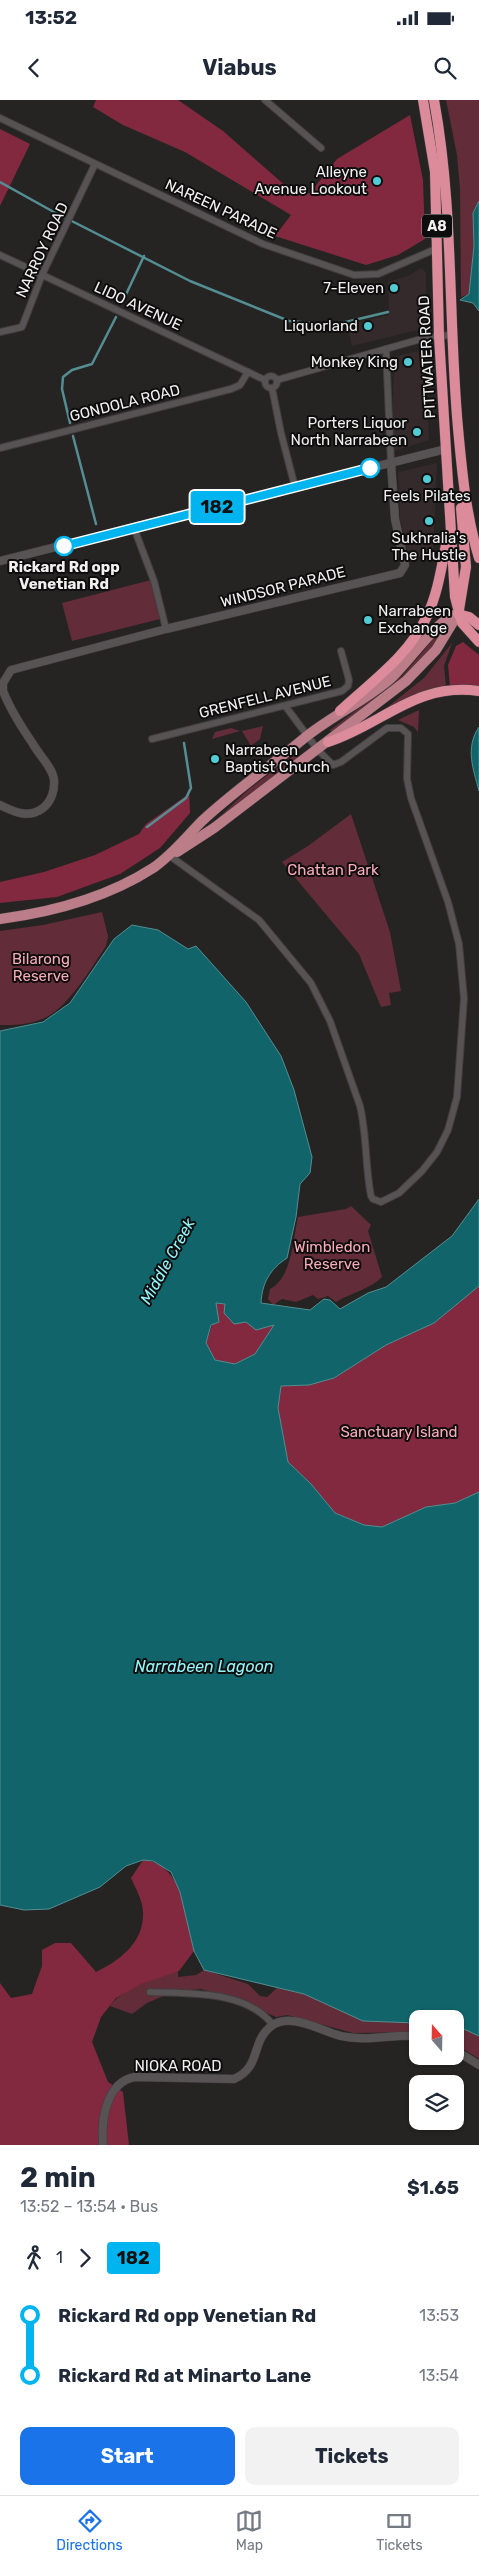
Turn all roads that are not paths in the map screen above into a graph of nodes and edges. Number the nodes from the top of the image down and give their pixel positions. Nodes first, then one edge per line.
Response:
1 (265, 100) edge
2 (423, 100) edge
3 (434, 100) edge
4 (0, 118) edge
5 (321, 148) dead end
6 (95, 164) junction
7 (438, 248) junction
8 (0, 255) edge
9 (42, 275) junction
10 (0, 332) edge
11 (451, 335) junction
12 (439, 336) junction
13 (386, 349) junction
14 (248, 372) junction
15 (266, 380) junction
16 (277, 380) junction
17 (272, 388) junction
18 (0, 448) edge
19 (446, 449) junction
20 (391, 463) junction
21 (295, 487) junction
22 (463, 489) junction
23 (451, 524) junction
24 (134, 528) junction
25 (479, 558) edge
26 (0, 561) edge
27 (458, 614) junction
28 (479, 625) edge
29 (166, 629) junction
30 (479, 642) edge
31 (341, 651) dead end
32 (479, 691) edge
33 (286, 707) junction
34 (340, 711) junction
35 (307, 735) junction
36 (152, 739) dead end
37 (328, 742) junction
38 (318, 750) junction
39 (0, 805) edge
40 (203, 821) junction
41 (214, 828) junction
42 (170, 856) junction
43 (0, 919) edge
44 (150, 1992) dead end
45 (273, 2025) junction
46 (409, 2036) edge
47 (464, 2056) edge
48 (479, 2065) edge
49 (103, 2145) edge

1 - 5 street
2 - 7 highway, PITTWATER ROAD / A8
3 - 11 highway, PITTWATER ROAD / A8
4 - 6 street, NAREEN PARADE
6 - 7 street, NAREEN PARADE
6 - 9 street, NARROY ROAD
7 - 12 highway, PITTWATER ROAD / A8
8 - 9 street, LIDO AVENUE
9 - 10 street, NARROY ROAD
9 - 14 street, LIDO AVENUE
11 - 12 street
11 - 22 highway, PITTWATER ROAD / A8
12 - 13 street
12 - 19 highway, PITTWATER ROAD / A8
13 - 16 street
13 - 20 street
14 - 15 street, LIDO AVENUE
14 - 18 street, GONDOLA ROAD
15 - 16 street
15 - 17 street
16 - 17 street
17 - 21 street
19 - 20 street
19 - 23 highway, PITTWATER ROAD / A8
20 - 21 street
20 - 29 street, WINDSOR PARADE
21 - 24 street
22 - 25 highway, PITTWATER ROAD / A8
22 - 27 highway
23 - 27 highway, PITTWATER ROAD / A8
23 - 34 highway
24 - 26 street
24 - 29 street
27 - 28 highway
27 - 30 highway, PITTWATER ROAD / A8
27 - 34 main road
27 - 37 main road
29 - 39 street, WINDSOR PARADE
31 - 33 street, GRENFELL AVENUE
32 - 37 highway
33 - 35 street
33 - 36 street, GRENFELL AVENUE
34 - 35 main road
35 - 38 street
35 - 40 main road
37 - 38 main road
38 - 41 main road
38 - 42 street
40 - 41 main road
40 - 42 main road
41 - 42 main road
42 - 43 main road
44 - 45 street
45 - 46 street
45 - 49 street, NIOKA ROAD
47 - 48 street

